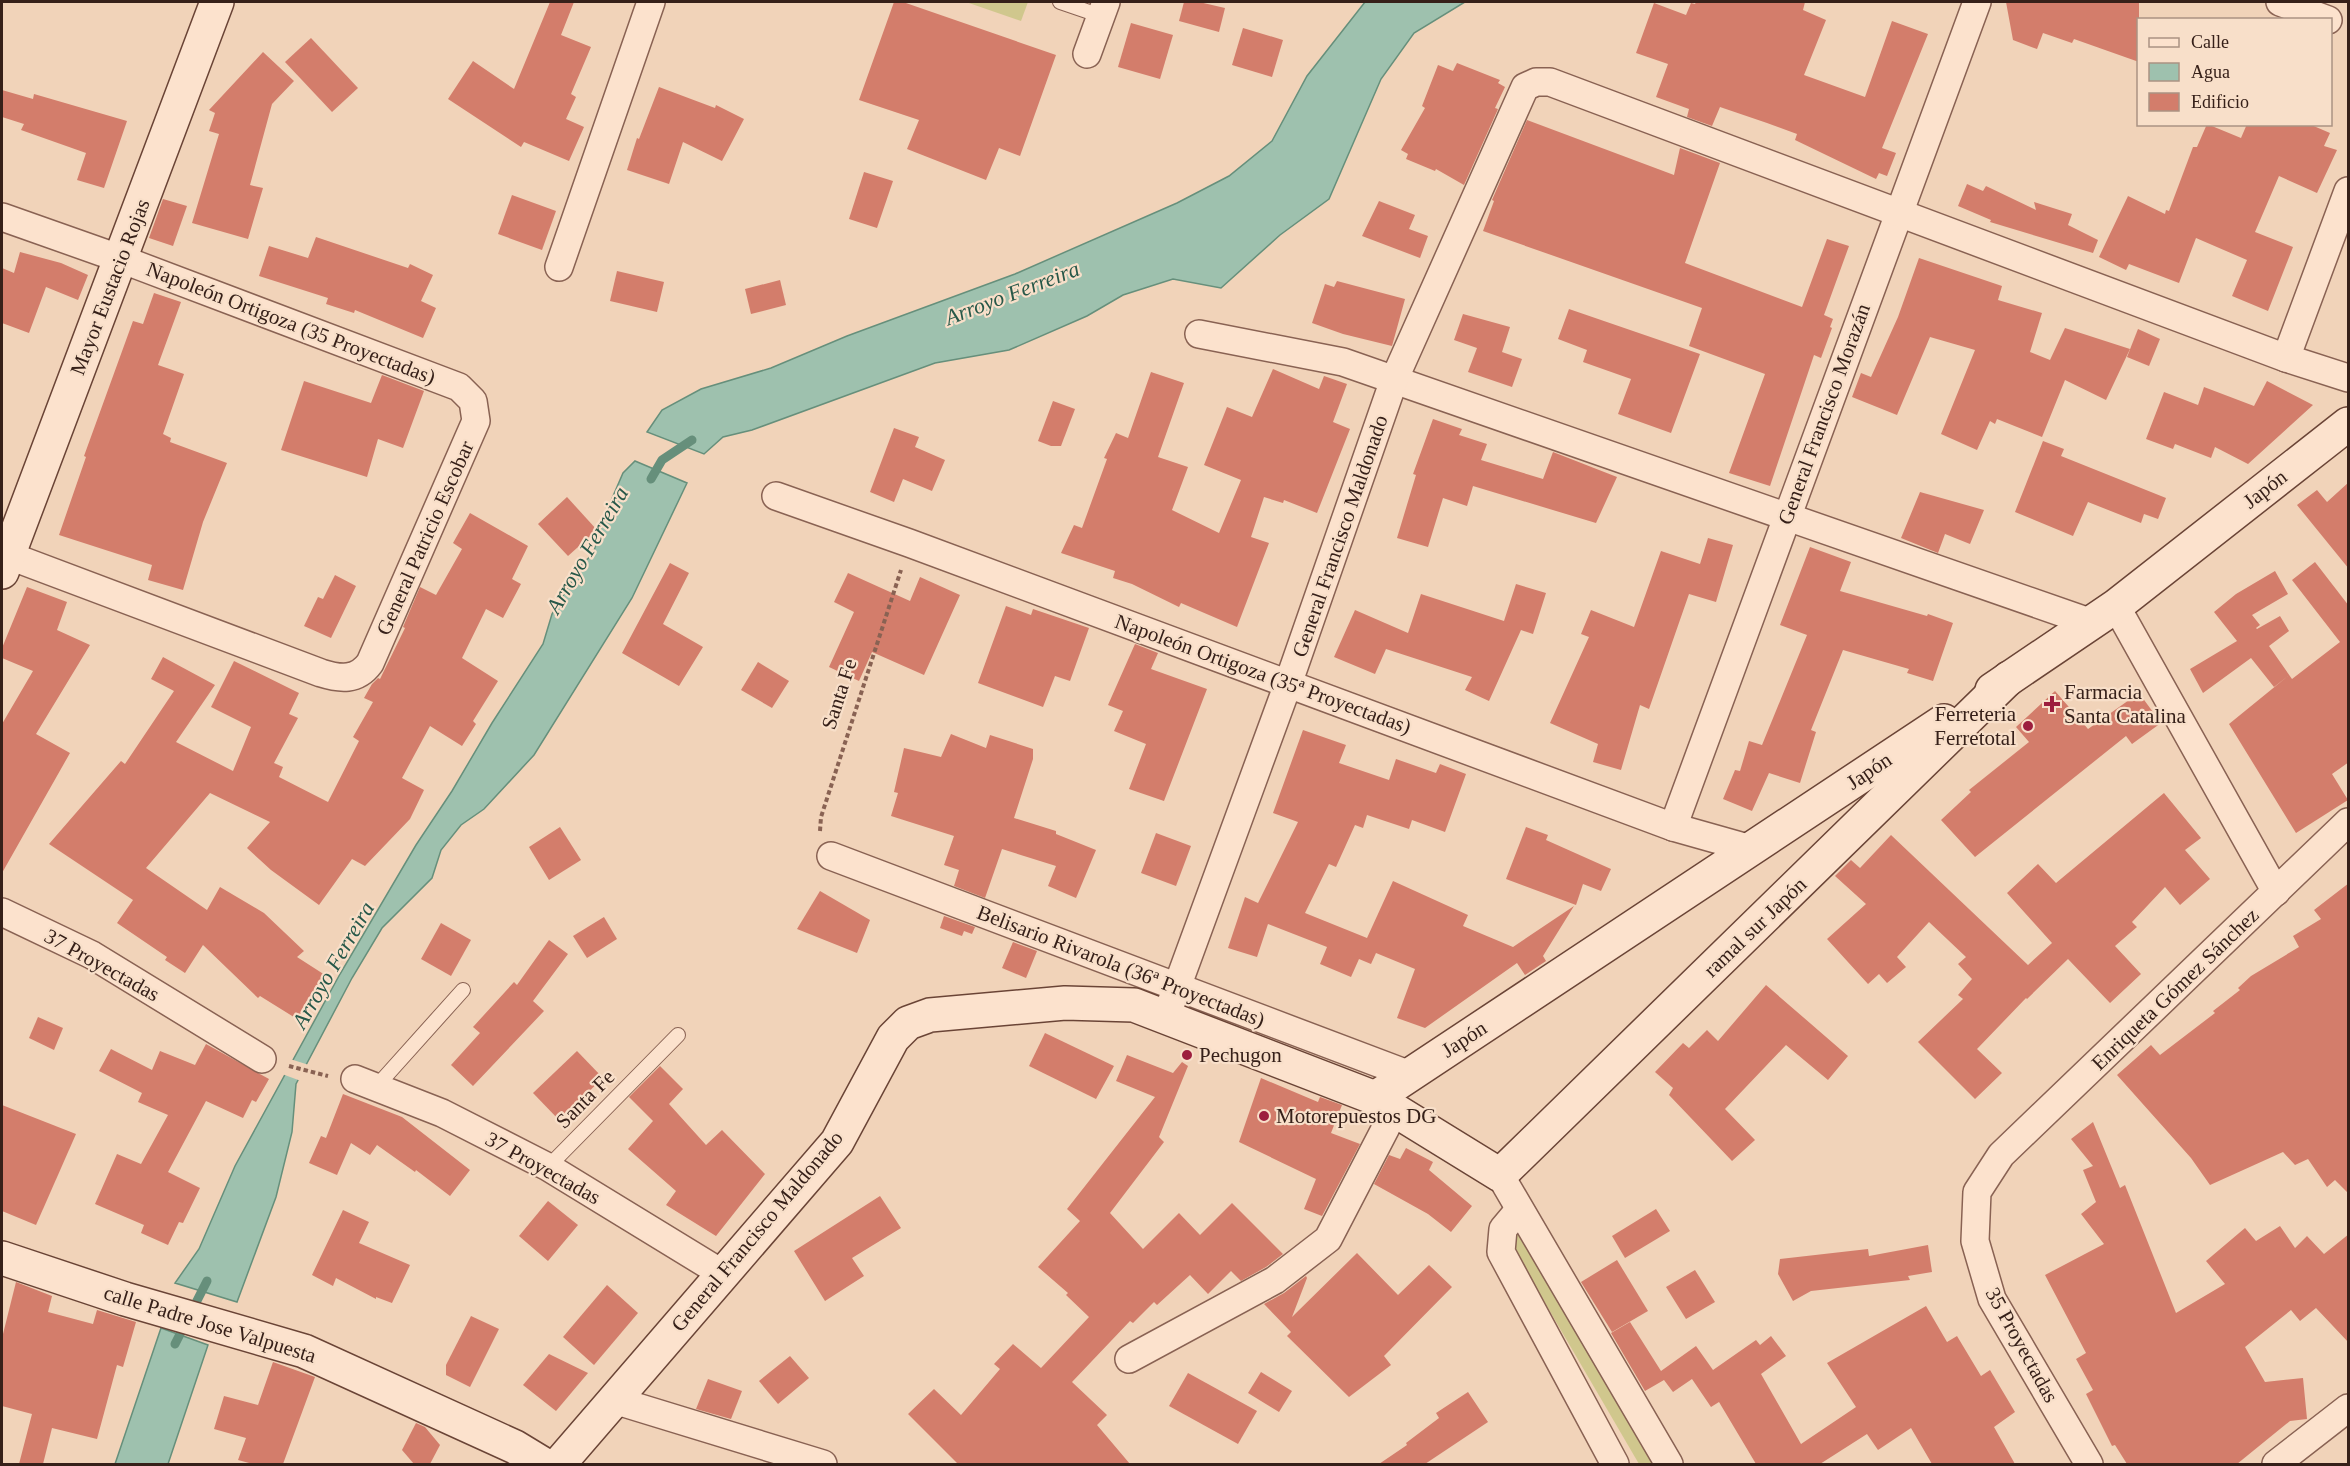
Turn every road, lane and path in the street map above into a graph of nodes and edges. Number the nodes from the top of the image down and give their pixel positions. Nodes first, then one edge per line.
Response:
1 (217, 2) edge
2 (651, 2) edge
3 (1060, 2) edge
4 (1977, 2) edge
5 (2280, 2) edge
6 (1103, 9) edge
7 (2324, 18) edge
8 (2332, 21) edge
9 (2349, 27) edge
10 (1087, 54) dead end
11 (2349, 191) edge
12 (1899, 213) junction
13 (2, 217) edge
14 (121, 259) junction
15 (559, 267) dead end
16 (1200, 334) dead end
17 (2286, 358) junction
18 (2349, 378) edge
19 (1394, 380) junction
20 (473, 401) joint
21 (2349, 424) edge
22 (776, 496) dead end
23 (1786, 516) junction
24 (909, 543) junction
25 (4, 560) edge
26 (2104, 614) junction
27 (2009, 678) junction
28 (1288, 684) junction
29 (2349, 822) edge
30 (1672, 827) junction
31 (1751, 849) junction
32 (831, 856) joint
33 (2276, 892) junction
34 (2, 912) edge
35 (463, 990) dead end
36 (1171, 1002) junction
37 (678, 1035) dead end
38 (274, 1062) joint
39 (1410, 1075) junction
40 (354, 1081) junction
41 (1385, 1104) junction
42 (2001, 1155) joint
43 (548, 1167) junction
44 (1500, 1175) junction
45 (1519, 1210) junction
46 (2, 1258) edge
47 (723, 1274) junction
48 (1129, 1359) dead end
49 (614, 1400) junction
50 (2349, 1408) edge
51 (543, 1464) edge
52 (559, 1464) edge
53 (823, 1464) edge
54 (1615, 1464) edge
55 (1668, 1464) edge
56 (2089, 1464) edge
57 (2276, 1464) edge

1 - 14 street, Mayor Eustacio Rojas
2 - 15 street
3 - 6 lane
4 - 12 street, General Francisco Morazán
5 - 7 street
6 - 10 street
8 - 9 street
11 - 17 street
12 - 17 street
12 - 19 street, General Francisco Maldonado
12 - 23 street, General Francisco Morazán
13 - 14 street, Napoleón Ortigoza (35 Proyectadas)
14 - 20 street, Napoleón Ortigoza (35 Proyectadas)
14 - 25 street, Mayor Eustacio Rojas
16 - 19 street
17 - 18 street
19 - 23 street
19 - 28 street, General Francisco Maldonado
20 - 25 street, General Patricio Escobar
21 - 26 street, Japón
22 - 24 street, Napoleón Ortigoza (35ª Proyectadas)
23 - 26 street
23 - 30 street, General Francisco Morazán
24 - 28 street, Napoleón Ortigoza (35ª Proyectadas)
24 - 32 path, Santa Fe
26 - 27 street, Japón
26 - 33 street
27 - 31 street, Japón
27 - 44 street, ramal sur Japón
28 - 30 street, Napoleón Ortigoza (35ª Proyectadas)
28 - 36 street, General Francisco Maldonado
29 - 33 street, Enriqueta Gómez Sánchez
30 - 31 street, Napoleón Ortigoza (35ª Proyectadas)
31 - 39 street, Japón
32 - 36 street, Belisario Rivarola (36ª Proyectadas)
33 - 42 street, Enriqueta Gómez Sánchez
34 - 38 street, 37 Proyectadas
35 - 40 lane
36 - 39 street, Belisario Rivarola (36ª Proyectadas)
36 - 41 street, General Francisco Maldonado
36 - 47 street, General Francisco Maldonado
37 - 43 lane, Santa Fe
38 - 40 path
39 - 41 street, Japón
40 - 43 street, 37 Proyectadas
41 - 44 street, General Francisco Maldonado
41 - 48 street, Japón
42 - 56 street, 35 Proyectadas
43 - 47 street, 37 Proyectadas
44 - 45 street
45 - 54 street
45 - 55 street
46 - 51 street, calle Padre Jose Valpuesta
47 - 49 street, General Francisco Maldonado
49 - 52 street, General Francisco Maldonado
49 - 53 street
50 - 57 street

